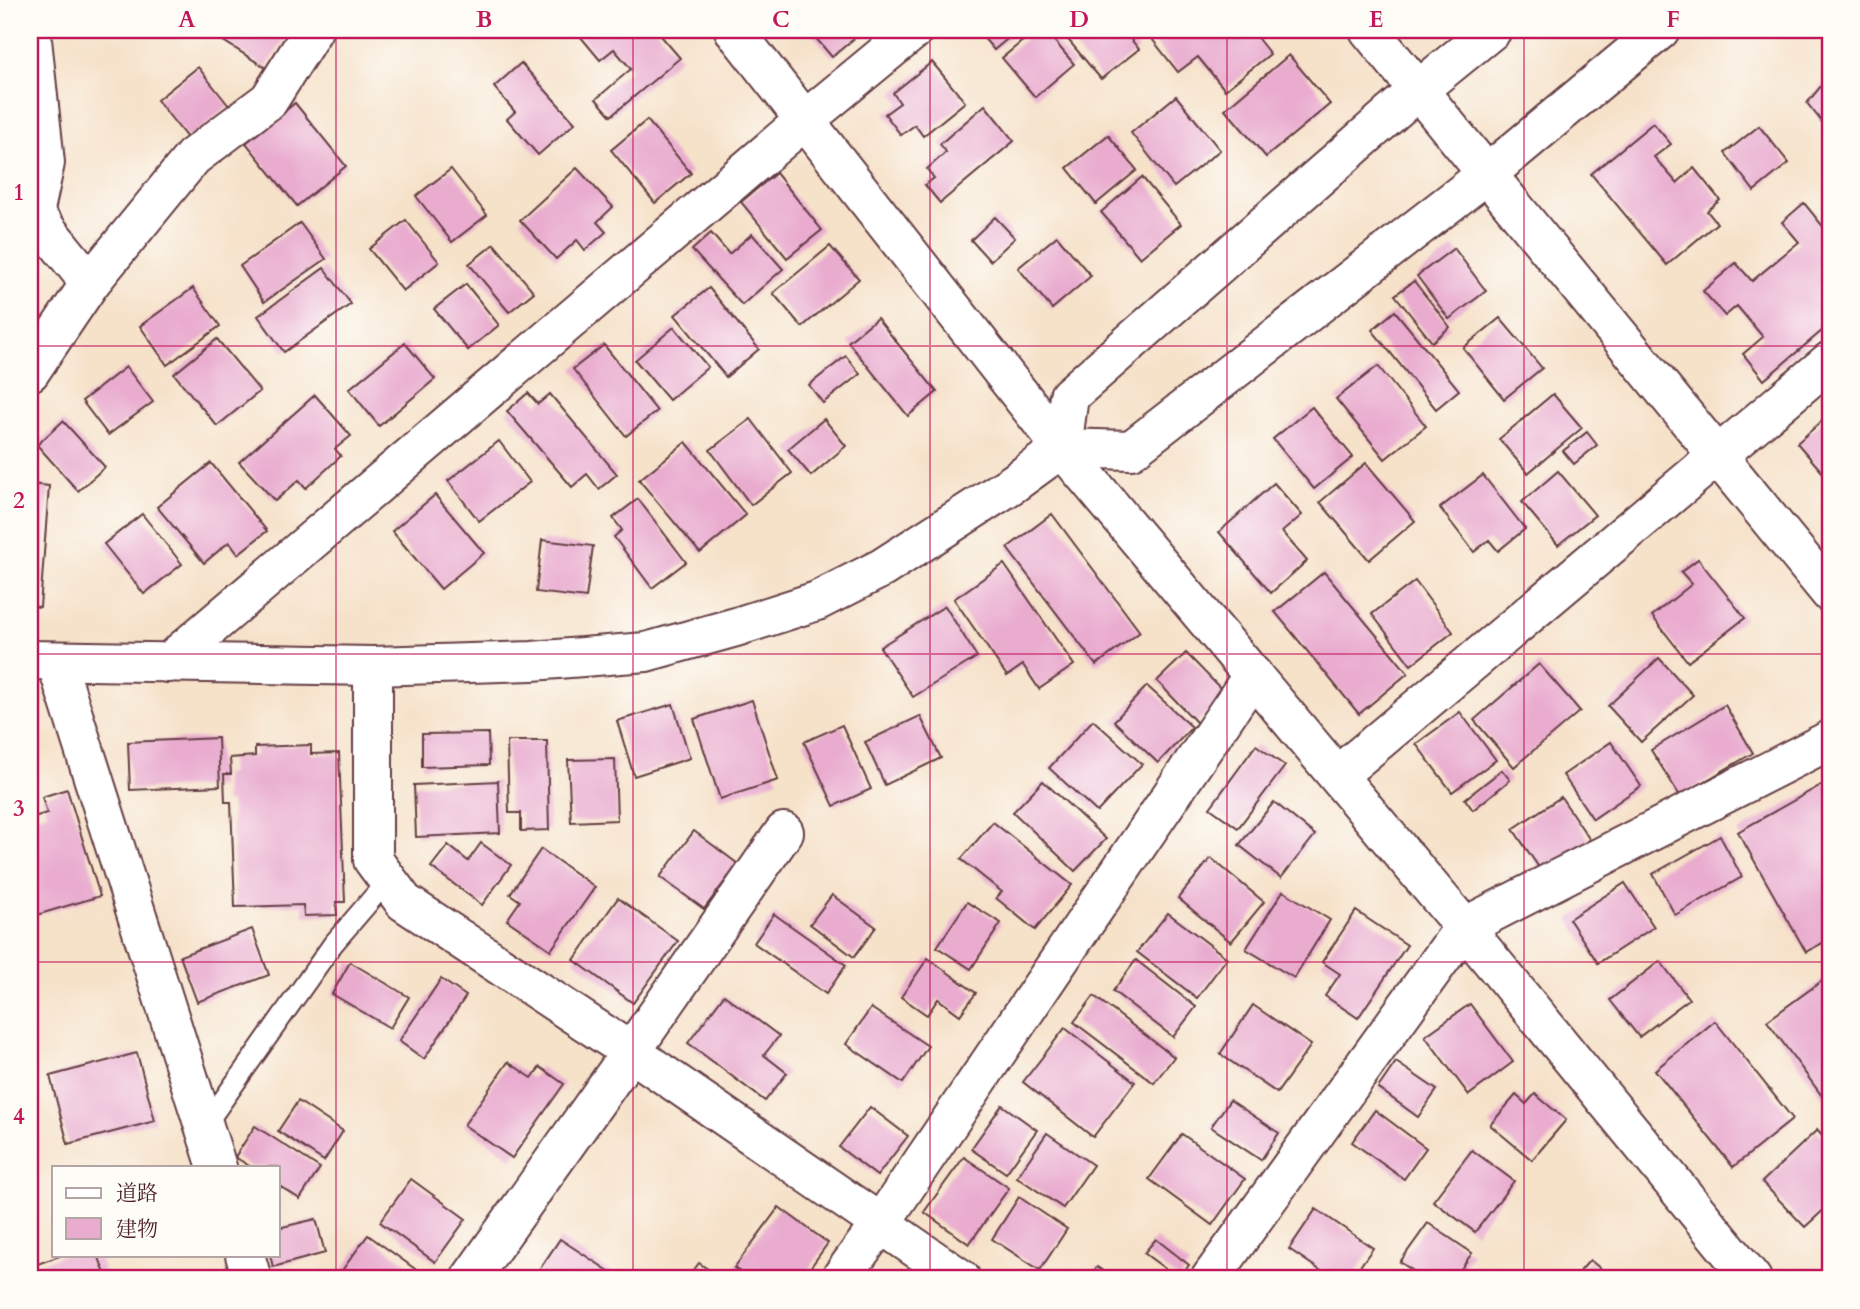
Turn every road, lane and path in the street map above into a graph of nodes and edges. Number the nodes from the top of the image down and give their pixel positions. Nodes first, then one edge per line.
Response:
1 (32, 30) edge
2 (313, 30) edge
3 (734, 30) edge
4 (914, 30) edge
5 (1369, 30) edge
6 (1492, 30) edge
7 (1660, 30) edge
8 (1418, 89) junction
9 (805, 121) junction
10 (1487, 174) junction
11 (32, 216) edge
12 (90, 283) junction
13 (1830, 361) edge
14 (30, 372) edge
15 (1062, 448) junction
16 (1718, 455) junction
17 (1830, 593) edge
18 (43, 661) edge
19 (168, 663) junction
20 (373, 666) junction
21 (1253, 675) junction
22 (1830, 740) edge
23 (1338, 775) junction
24 (784, 832) dead end
25 (388, 880) junction
26 (1464, 927) junction
27 (631, 1052) junction
28 (204, 1127) junction
29 (217, 1166) edge
30 (881, 1223) junction
31 (244, 1256) edge
32 (252, 1279) edge
33 (470, 1279) edge
34 (841, 1279) edge
35 (961, 1279) edge
36 (1210, 1279) edge
37 (1752, 1279) edge

1 - 11 street
2 - 12 street
3 - 9 street
4 - 9 street
5 - 8 street
6 - 8 street
7 - 10 street
8 - 10 street
8 - 15 street
9 - 15 street
9 - 19 street
10 - 15 street
10 - 16 street
11 - 12 street
12 - 14 street
13 - 16 street
15 - 20 street
15 - 21 street
16 - 17 street
16 - 23 street
18 - 19 street
18 - 28 street
19 - 20 street
20 - 25 street
21 - 23 street
21 - 30 street
22 - 26 street
23 - 26 street
24 - 27 street
25 - 27 street
25 - 28 lane
26 - 36 street
26 - 37 street
27 - 30 street
27 - 33 street
28 - 29 street
30 - 34 street
30 - 35 street
31 - 32 street

